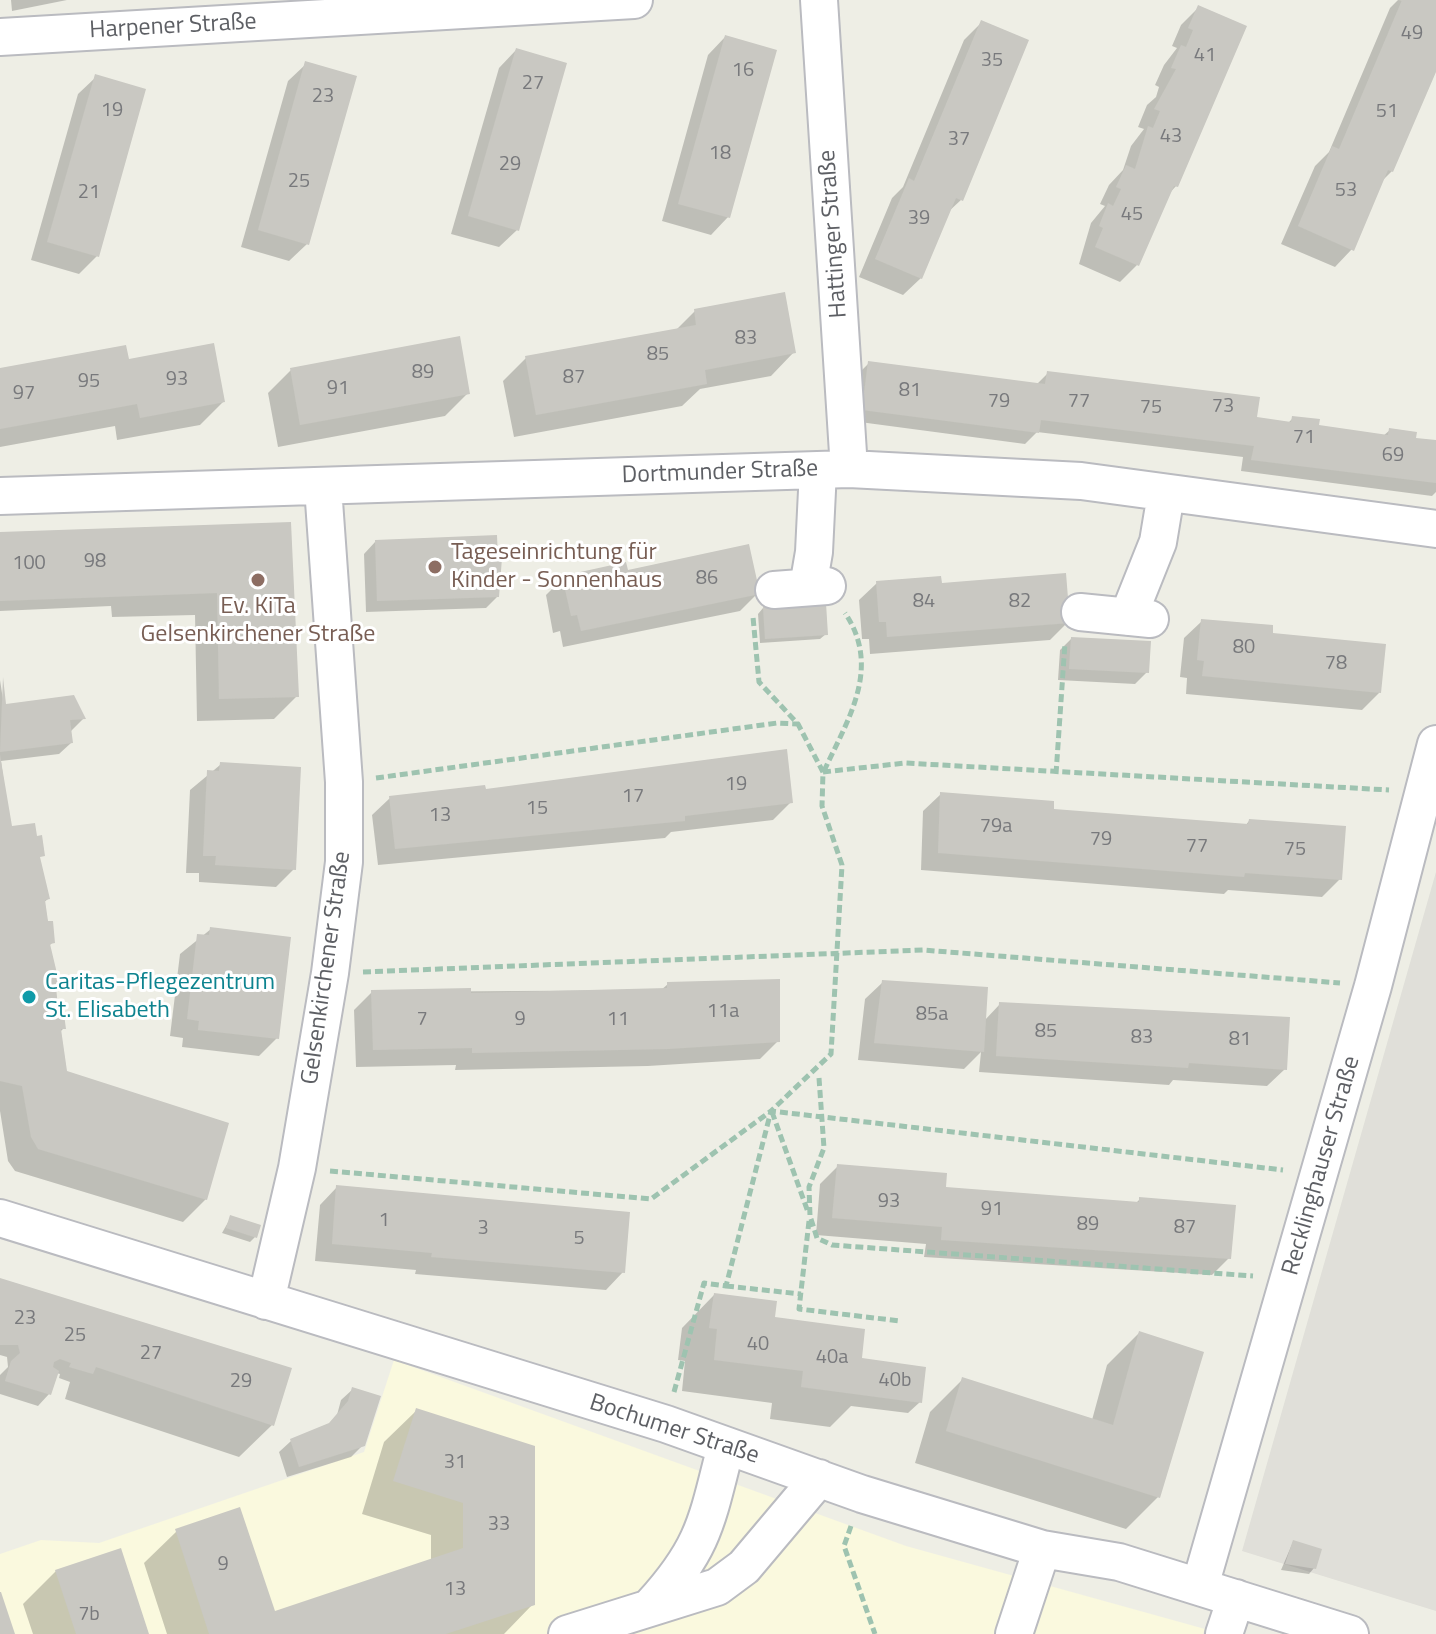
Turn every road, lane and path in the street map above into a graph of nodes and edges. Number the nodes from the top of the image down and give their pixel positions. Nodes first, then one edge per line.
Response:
1 (634, 0) edge
2 (819, 0) edge
3 (0, 37) edge
4 (834, 469) junction
5 (323, 487) junction
6 (1166, 494) junction
7 (0, 496) edge
8 (1436, 529) edge
9 (803, 587) junction
10 (1080, 612) joint
11 (798, 724) junction
12 (1436, 744) edge
13 (823, 772) junction
14 (1056, 774) junction
15 (344, 782) junction
16 (1426, 792) junction
17 (839, 955) junction
18 (330, 973) junction
19 (1373, 986) junction
20 (819, 1078) dead end
21 (771, 1111) junction
22 (825, 1117) junction
23 (297, 1168) junction
24 (1319, 1174) junction
25 (810, 1216) junction
26 (0, 1218) edge
27 (1290, 1278) junction
28 (726, 1286) junction
29 (801, 1294) junction
30 (266, 1301) junction
31 (900, 1321) dead end
32 (666, 1424) junction
33 (726, 1446) junction
34 (819, 1478) junction
35 (862, 1494) junction
36 (1042, 1549) junction
37 (1200, 1586) junction
38 (1236, 1598) junction
39 (651, 1606) junction
40 (567, 1634) edge
41 (875, 1634) edge
42 (1014, 1634) edge
43 (1224, 1634) edge
44 (1350, 1634) edge

1 - 3 street, Harpener Straße
2 - 4 street, Hattinger Straße
4 - 5 street, Dortmunder Straße
4 - 6 street, Dortmunder Straße
4 - 9 street, Hattinger Straße
5 - 7 street, Dortmunder Straße
5 - 15 street, Gelsenkirchener Straße
6 - 8 street, Dortmunder Straße
6 - 10 street
9 - 11 path
9 - 13 path
10 - 14 path
11 - 13 path
11 - 15 path
12 - 16 street, Recklinghauser Straße
13 - 14 path
13 - 17 path
14 - 16 path
15 - 18 street, Gelsenkirchener Straße
16 - 19 street, Recklinghauser Straße
17 - 18 path
17 - 19 path
17 - 21 path
18 - 23 street, Gelsenkirchener Straße
19 - 24 street, Recklinghauser Straße
20 - 22 path
21 - 22 path
21 - 23 path
21 - 25 path
21 - 28 path
22 - 24 path
22 - 25 path
23 - 30 street, Gelsenkirchener Straße
24 - 27 street, Recklinghauser Straße
25 - 27 path
25 - 29 path
26 - 30 street, Bochumer Straße
27 - 37 street, Recklinghauser Straße
28 - 29 path
28 - 32 path
29 - 31 path
30 - 32 street, Bochumer Straße
32 - 33 street, Bochumer Straße
33 - 34 street, Bochumer Straße
33 - 39 street
34 - 35 street, Bochumer Straße
34 - 39 street
35 - 36 street, Bochumer Straße
35 - 41 path
36 - 37 street, Bochumer Straße
36 - 42 street
37 - 38 street, Bochumer Straße
38 - 43 street
38 - 44 street, Bochumer Straße
39 - 40 street

